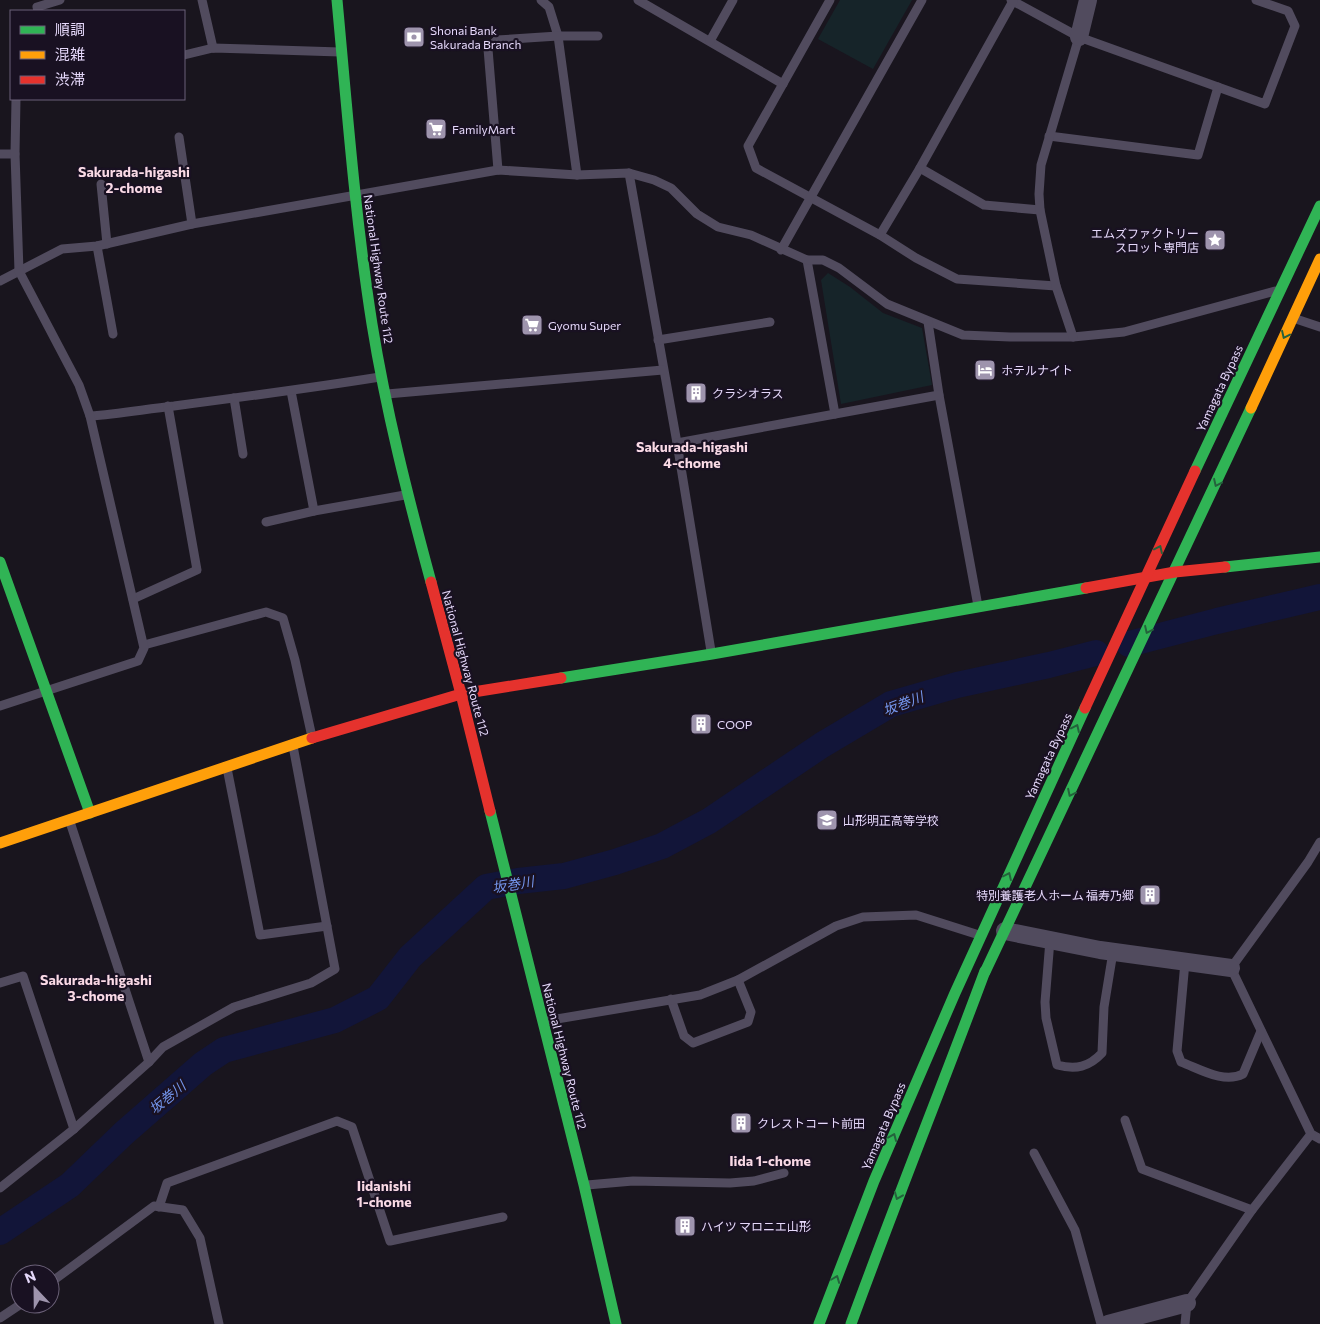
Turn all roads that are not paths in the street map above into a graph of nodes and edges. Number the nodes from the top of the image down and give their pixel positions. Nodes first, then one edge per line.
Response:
1 (60, 0) edge
2 (202, 0) edge
3 (337, 0) edge
4 (541, 0) edge
5 (638, 0) edge
6 (733, 0) edge
7 (830, 0) edge
8 (922, 0) edge
9 (1088, 0) edge
10 (1256, 0) edge
11 (1012, 1) edge
12 (38, 10) edge
13 (558, 36) junction
14 (598, 36) dead end
15 (1079, 37) junction
16 (710, 41) junction
17 (213, 48) junction
18 (342, 52) junction
19 (185, 55) edge
20 (783, 84) junction
21 (1218, 87) junction
22 (16, 100) edge
23 (179, 136) dead end
24 (1048, 136) junction
25 (0, 154) edge
26 (15, 154) junction
27 (920, 168) junction
28 (498, 170) junction
29 (629, 173) junction
30 (577, 175) junction
31 (101, 184) dead end
32 (355, 195) junction
33 (810, 199) junction
34 (1320, 206) edge
35 (1040, 210) junction
36 (192, 224) junction
37 (880, 235) junction
38 (102, 245) junction
39 (781, 250) junction
40 (1320, 259) edge
41 (807, 260) junction
42 (19, 271) junction
43 (0, 281) edge
44 (1056, 286) junction
45 (1281, 289) junction
46 (1293, 318) junction
47 (770, 322) dead end
48 (928, 322) junction
49 (1320, 327) edge
50 (113, 334) dead end
51 (1073, 337) junction
52 (658, 340) junction
53 (663, 370) junction
54 (382, 377) junction
55 (291, 391) junction
56 (385, 394) junction
57 (939, 395) junction
58 (234, 398) junction
59 (168, 406) junction
60 (835, 414) junction
61 (90, 416) junction
62 (677, 443) junction
63 (243, 454) dead end
64 (407, 494) junction
65 (314, 511) junction
66 (266, 522) dead end
67 (1316, 558) edge
68 (0, 562) edge
69 (1175, 572) junction
70 (1145, 578) junction
71 (133, 599) junction
72 (978, 606) junction
73 (144, 645) junction
74 (712, 654) junction
75 (47, 691) junction
76 (461, 694) junction
77 (0, 706) edge
78 (312, 738) junction
79 (293, 745) junction
80 (227, 768) junction
81 (90, 813) junction
82 (70, 819) junction
83 (1320, 842) edge
84 (0, 843) edge
85 (327, 926) junction
86 (1005, 931) junction
87 (981, 938) junction
88 (1050, 940) junction
89 (1113, 952) junction
90 (1185, 962) junction
91 (1231, 968) junction
92 (985, 971) junction
93 (738, 980) junction
94 (0, 983) edge
95 (671, 1000) junction
96 (543, 1021) junction
97 (1261, 1031) junction
98 (149, 1062) junction
99 (898, 1096) dead end
100 (1125, 1120) dead end
101 (74, 1129) junction
102 (1311, 1134) junction
103 (1320, 1138) edge
104 (1034, 1153) dead end
105 (784, 1173) dead end
106 (584, 1185) junction
107 (0, 1188) edge
108 (159, 1207) junction
109 (1252, 1210) junction
110 (503, 1218) dead end
111 (60, 1276) edge
112 (856, 1278) dead end
113 (1187, 1303) junction
114 (219, 1324) edge
115 (616, 1324) edge
116 (819, 1324) edge
117 (852, 1324) edge
118 (1101, 1324) edge
119 (1108, 1324) edge
120 (1185, 1324) edge

1 - 12 lane
2 - 17 lane
3 - 18 main road, National Highway Route 112
4 - 13 lane
5 - 16 lane
6 - 16 lane
7 - 20 lane
8 - 33 lane
9 - 15 street
10 - 21 lane
11 - 15 lane
11 - 27 lane
13 - 14 lane
13 - 28 lane
13 - 30 lane
15 - 21 lane
15 - 24 lane
16 - 20 lane
17 - 18 lane
17 - 19 lane
18 - 32 main road, National Highway Route 112
20 - 33 lane
21 - 24 lane
22 - 26 lane
23 - 36 lane
24 - 35 lane
25 - 26 lane
26 - 42 lane
27 - 35 lane
27 - 37 lane
28 - 30 lane
28 - 32 lane
29 - 30 lane
29 - 39 lane
29 - 52 lane
31 - 38 lane
32 - 36 lane
32 - 54 main road, National Highway Route 112
33 - 37 lane
33 - 39 lane
34 - 45 main road, Yamagata Bypass
35 - 44 lane
36 - 38 lane
37 - 44 lane
38 - 42 lane
38 - 50 lane
39 - 41 lane
40 - 46 main road
41 - 48 lane
41 - 60 lane
42 - 43 lane
42 - 61 lane
44 - 51 lane
45 - 51 lane
70 -> 45 main road, Yamagata Bypass
46 - 49 lane
46 -> 69 main road
47 - 52 lane
48 - 51 lane
48 - 57 lane
52 - 53 lane
53 - 56 lane
53 - 62 lane
54 - 55 lane
54 - 56 main road, National Highway Route 112
55 - 58 lane
55 - 65 lane
56 - 64 main road, National Highway Route 112
57 - 60 lane
57 - 72 lane
58 - 59 lane
58 - 63 lane
59 - 61 lane
59 - 71 lane
60 - 62 lane
61 - 71 lane
62 - 74 lane
64 - 65 lane
64 - 76 main road, National Highway Route 112
65 - 66 lane
67 - 69 main road
68 - 75 main road
69 - 70 main road
69 -> 86 main road
70 - 72 main road
87 -> 70 main road, Yamagata Bypass
71 - 73 lane
72 - 74 main road
73 - 75 lane
73 - 78 lane
74 - 76 main road
75 - 77 lane
75 - 81 main road
76 - 78 main road
76 - 96 main road, National Highway Route 112
78 - 79 main road
79 - 80 main road
79 - 85 lane
80 - 81 main road
80 - 85 lane
81 - 82 main road
82 - 84 main road
82 - 98 lane
83 - 91 lane
85 - 98 lane
86 - 88 street
86 - 92 main road
87 - 93 lane
87 - 99 main road
116 -> 87 main road, Yamagata Bypass
88 - 89 street
88 - 89 lane
89 - 90 street
90 - 91 street
90 - 97 lane
91 - 97 lane
92 - 112 main road
92 -> 117 main road
93 - 95 lane
93 - 95 lane
94 - 101 lane
95 - 96 lane
96 - 106 main road, National Highway Route 112
97 - 102 lane
98 - 101 lane
100 - 109 lane
101 - 107 lane
102 - 103 lane
102 - 109 lane
104 - 118 lane
105 - 106 lane
106 - 115 main road, National Highway Route 112
108 - 110 lane
108 - 111 lane
108 - 114 lane
109 - 113 lane
113 - 119 street
113 - 120 lane

